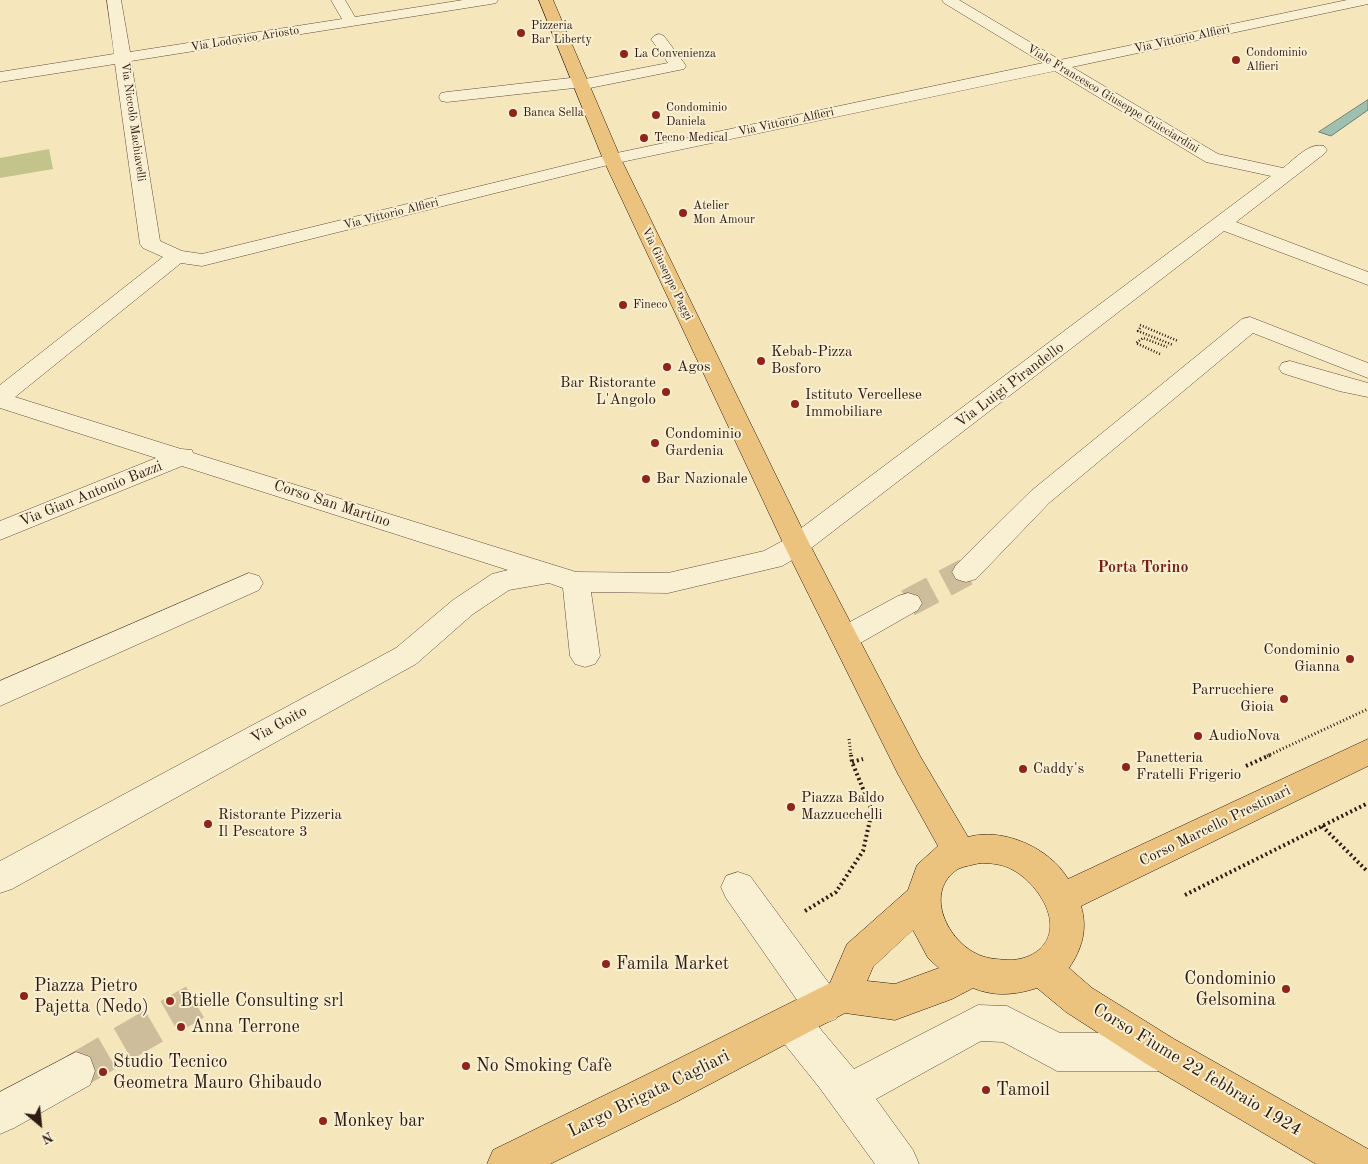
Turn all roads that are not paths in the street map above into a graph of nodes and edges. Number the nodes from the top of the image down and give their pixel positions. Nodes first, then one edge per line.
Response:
1 (114, 0) edge
2 (338, 0) edge
3 (491, 0) edge
4 (546, 0) edge
5 (949, 0) edge
6 (1330, 0) edge
7 (1361, 2) edge
8 (351, 22) junction
9 (659, 39) dead end
10 (123, 58) junction
11 (1058, 65) junction
12 (0, 77) edge
13 (579, 83) junction
14 (447, 97) dead end
15 (1318, 150) dead end
16 (612, 159) junction
17 (1286, 174) junction
18 (1221, 224) junction
19 (150, 244) joint
20 (177, 256) junction
21 (1368, 279) edge
22 (1290, 368) dead end
23 (1368, 371) edge
24 (1368, 390) edge
25 (0, 396) edge
26 (0, 400) edge
27 (183, 456) junction
28 (0, 531) edge
29 (797, 545) junction
30 (966, 572) tunnel mouth
31 (564, 577) junction
32 (249, 583) dead end
33 (908, 603) tunnel mouth
34 (845, 638) junction
35 (585, 656) dead end
36 (0, 694) edge
37 (1368, 752) edge
38 (959, 852) junction
39 (0, 878) edge
40 (738, 887) dead end
41 (1062, 898) junction
42 (922, 899) junction
43 (970, 970) junction
44 (1042, 970) junction
45 (833, 1001) junction
46 (791, 1023) junction
47 (1162, 1052) junction
48 (76, 1071) tunnel mouth
49 (847, 1094) junction
50 (0, 1114) edge
51 (507, 1164) edge
52 (899, 1164) edge
53 (1355, 1164) edge

1 - 10 street, Via Niccolò Machiavelli
2 - 8 street
3 - 8 street, Via Lodovico Ariosto
4 - 13 main road, Via Giuseppe Paggi
5 - 11 street, Viale Francesco Giuseppe Guicciardini
6 - 7 street
7 - 11 street, Via Vittorio Alfieri
8 - 10 street, Via Lodovico Ariosto
9 - 13 street
10 - 12 street, Via Lodovico Ariosto
10 - 19 street, Via Niccolò Machiavelli
11 - 16 street, Via Vittorio Alfieri
11 - 17 street, Viale Francesco Giuseppe Guicciardini
13 - 14 street
13 - 16 main road, Via Giuseppe Paggi
15 - 17 street, Via Luigi Pirandello
16 - 20 street, Via Vittorio Alfieri
16 - 29 main road, Via Giuseppe Paggi
17 - 18 street, Via Luigi Pirandello
18 - 21 street
18 - 29 street, Via Luigi Pirandello
19 - 20 street, Via Vittorio Alfieri
20 - 25 street
22 - 24 street
23 - 30 street
26 - 27 street, Corso San Martino
27 - 28 street, Via Gian Antonio Bazzi
27 - 31 street, Corso San Martino
29 - 31 street, Corso San Martino
29 - 34 main road
31 - 35 street
31 - 39 street, Via Goito
32 - 36 street
33 - 34 street
34 - 38 main road
37 - 41 main road, Corso Marcello Prestinari
38 - 41 main road
38 - 42 main road
40 - 45 street
41 - 44 main road
42 - 43 main road
42 - 45 main road
43 - 44 main road
43 - 45 main road
44 - 47 main road, Corso Fiume 22 febbraio 1924
45 - 46 main road
46 - 49 street
46 - 51 main road, Largo Brigata Cagliari
47 - 49 street
47 - 53 main road, Corso Fiume 22 febbraio 1924
48 - 50 street
49 - 52 street

